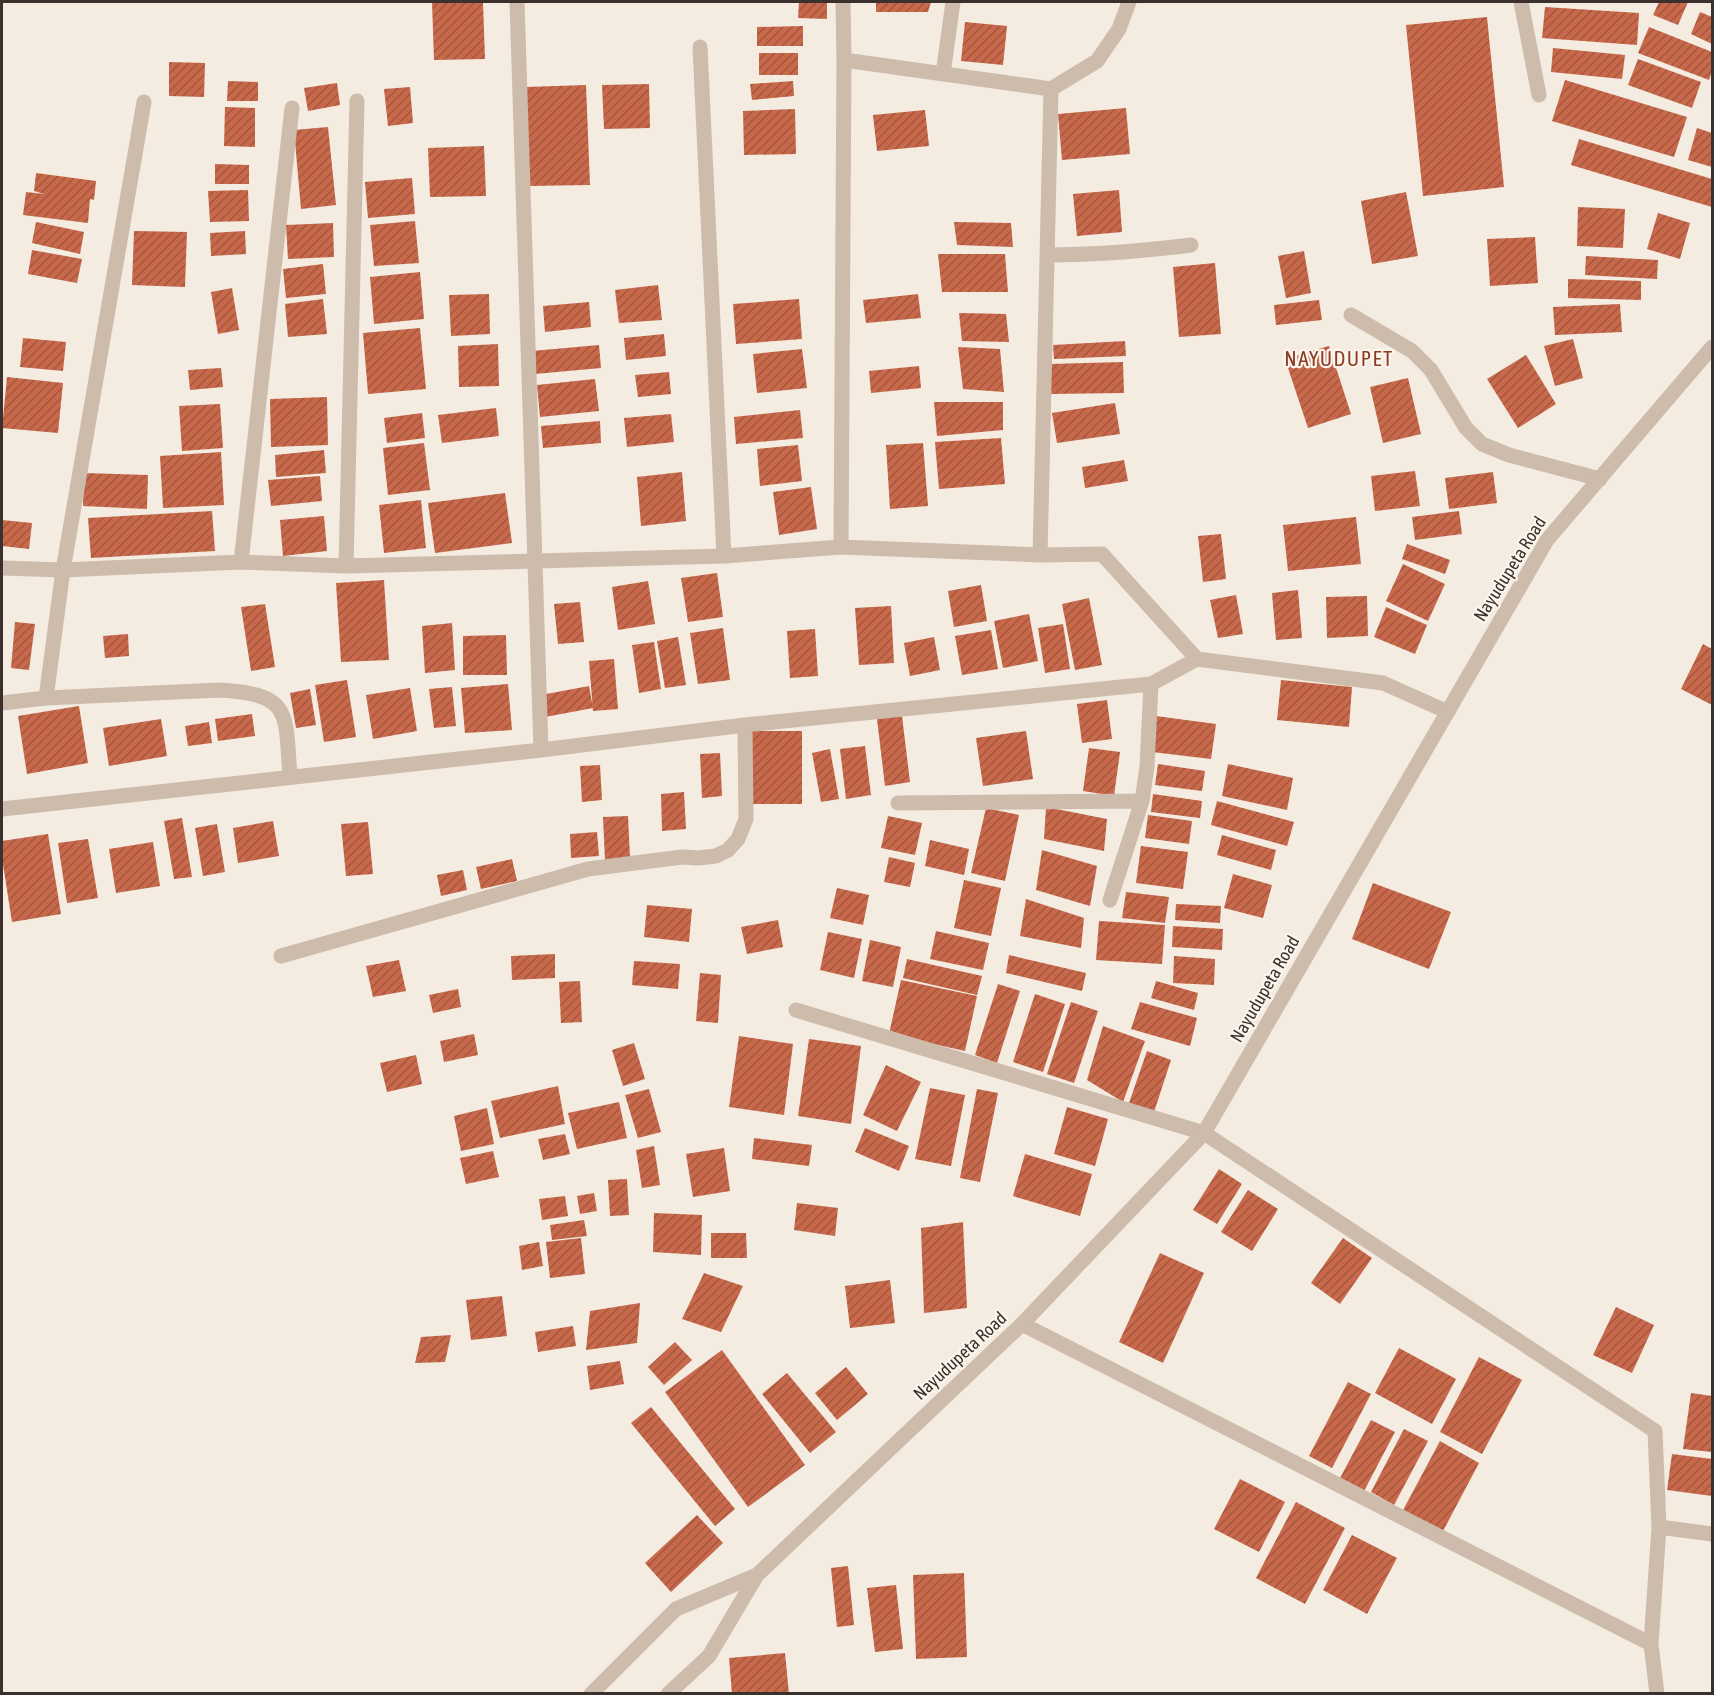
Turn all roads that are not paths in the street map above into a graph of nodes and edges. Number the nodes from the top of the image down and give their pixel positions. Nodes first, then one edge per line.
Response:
1 (517, 2) edge
2 (843, 2) edge
3 (953, 2) edge
4 (1130, 2) edge
5 (1521, 2) edge
6 (700, 47) dead end
7 (844, 60) junction
8 (943, 74) junction
9 (1051, 89) junction
10 (1539, 95) dead end
11 (357, 101) dead end
12 (144, 102) dead end
13 (292, 108) dead end
14 (1191, 245) dead end
15 (1047, 255) junction
16 (1351, 315) dead end
17 (1713, 347) edge
18 (1600, 479) junction
19 (841, 547) junction
20 (1040, 555) junction
21 (724, 556) junction
22 (535, 560) junction
23 (242, 562) junction
24 (346, 566) junction
25 (2, 568) edge
26 (63, 570) junction
27 (1197, 660) junction
28 (1151, 684) junction
29 (46, 698) junction
30 (2, 703) edge
31 (1448, 712) junction
32 (745, 725) junction
33 (541, 750) junction
34 (290, 777) junction
35 (1142, 801) junction
36 (898, 802) dead end
37 (2, 809) edge
38 (1110, 900) dead end
39 (281, 956) dead end
40 (796, 1010) dead end
41 (1204, 1133) junction
42 (1022, 1324) junction
43 (1659, 1527) junction
44 (1713, 1534) edge
45 (757, 1575) junction
46 (1651, 1644) junction
47 (591, 1694) edge
48 (668, 1694) edge
49 (1657, 1694) edge

1 - 22 street
2 - 7 street
3 - 8 street
4 - 9 street
5 - 10 street
6 - 21 street
7 - 8 street
7 - 19 street
8 - 9 street
9 - 15 street
11 - 24 street
12 - 26 street
13 - 23 street
14 - 15 street
15 - 20 street
16 - 18 street
17 - 18 street, Nayudupeta Road
18 - 31 street, Nayudupeta Road
19 - 20 street
19 - 21 street
20 - 27 street
21 - 22 street
22 - 24 street
22 - 33 street
23 - 24 street
23 - 26 street
25 - 26 street
26 - 29 street
27 - 28 street
27 - 31 street
28 - 32 street
28 - 35 street
29 - 30 street
29 - 34 street
31 - 41 street, Nayudupeta Road
32 - 33 street
32 - 39 street
33 - 34 street
34 - 37 street
35 - 36 street
35 - 38 street
40 - 41 street
41 - 42 street, Nayudupeta Road
41 - 43 street
42 - 45 street, Nayudupeta Road
42 - 46 street
43 - 44 street
43 - 46 street
45 - 47 street
45 - 48 street
46 - 49 street

